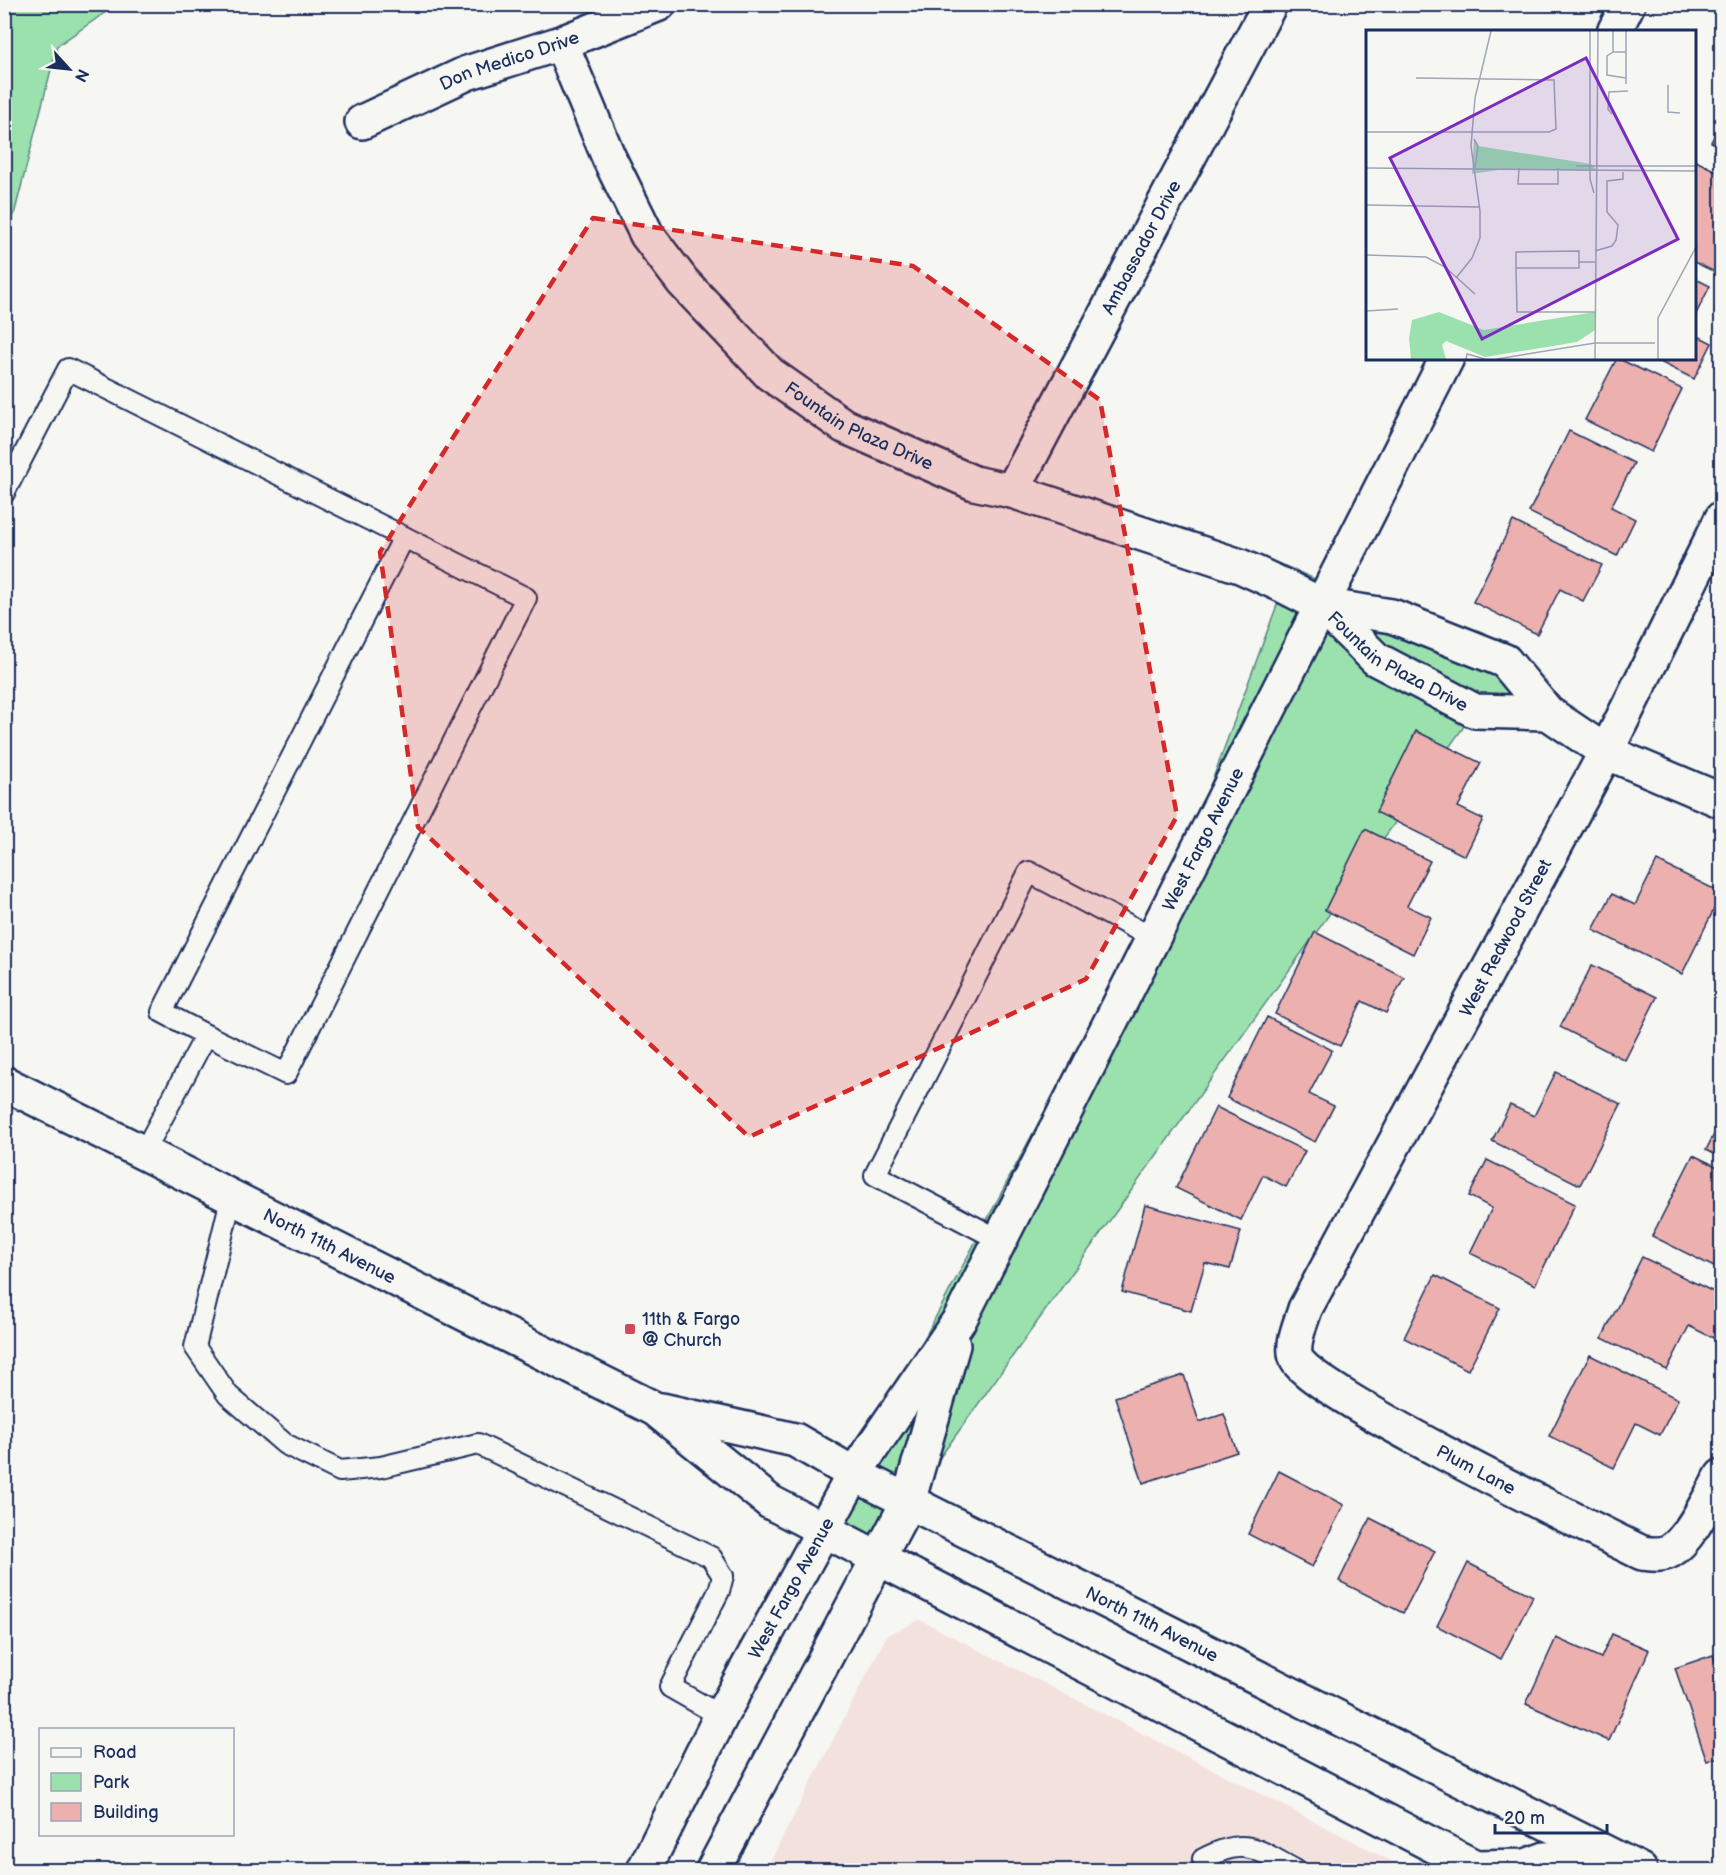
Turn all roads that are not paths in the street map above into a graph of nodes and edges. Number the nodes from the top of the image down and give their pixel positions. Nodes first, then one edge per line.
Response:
1 (659, 4) edge
2 (1270, 4) edge
3 (1628, 4) edge
4 (1615, 30) edge
5 (561, 43) junction
6 (362, 122) dead end
7 (1446, 360) edge
8 (1012, 491) junction
9 (4, 493) edge
10 (1722, 518) edge
11 (404, 537) junction
12 (1322, 605) junction
13 (1548, 713) junction
14 (1606, 752) junction
15 (1722, 801) edge
16 (1153, 938) junction
17 (206, 1035) junction
18 (4, 1083) edge
19 (143, 1154) junction
20 (231, 1199) junction
21 (1000, 1240) junction
22 (960, 1319) junction
23 (1296, 1358) joint
24 (655, 1409) junction
25 (854, 1474) junction
26 (1722, 1476) edge
27 (908, 1502) junction
28 (824, 1527) junction
29 (878, 1557) junction
30 (721, 1716) junction
31 (1203, 1859) dead end
32 (1478, 1869) edge
33 (644, 1870) edge
34 (713, 1870) edge
35 (1295, 1870) edge
36 (1595, 1870) edge
37 (1640, 1870) edge

1 - 5 main road, Don Medico Drive
2 - 8 main road, Ambassador Drive
3 - 4 main road
5 - 6 main road, Don Medico Drive
5 - 8 main road, Fountain Plaza Drive
7 - 12 main road, West Fargo Avenue
8 - 12 main road, Fountain Plaza Drive
9 - 11 lane
10 - 14 main road, West Redwood Street
11 - 17 lane
11 - 17 lane
12 - 13 main road, Fountain Plaza Drive
12 - 13 main road, Fountain Plaza Drive
12 - 16 main road, West Fargo Avenue
13 - 14 main road, Fountain Plaza Drive
14 - 15 main road, Fountain Plaza Drive
14 - 23 main road, West Redwood Street
16 - 21 main road, West Fargo Avenue
16 - 21 lane
17 - 19 lane
18 - 19 main road, North 11th Avenue
19 - 20 main road, North 11th Avenue
20 - 24 main road, North 11th Avenue
20 - 30 lane
21 - 22 main road, West Fargo Avenue
22 - 25 main road, West Fargo Avenue
22 - 27 main road, West Fargo Avenue
23 - 26 main road, Plum Lane
24 - 25 main road, North 11th Avenue
24 - 28 main road, North 11th Avenue
25 - 27 main road, North 11th Avenue
25 - 28 main road, West Fargo Avenue
27 - 29 main road, West Fargo Avenue
27 - 37 main road, North 11th Avenue
28 - 29 main road, North 11th Avenue
28 - 30 main road, West Fargo Avenue
29 - 32 main road, North 11th Avenue
29 - 34 main road, West Fargo Avenue
30 - 33 main road, West Fargo Avenue
31 - 35 lane
32 - 36 main road, North 11th Avenue

